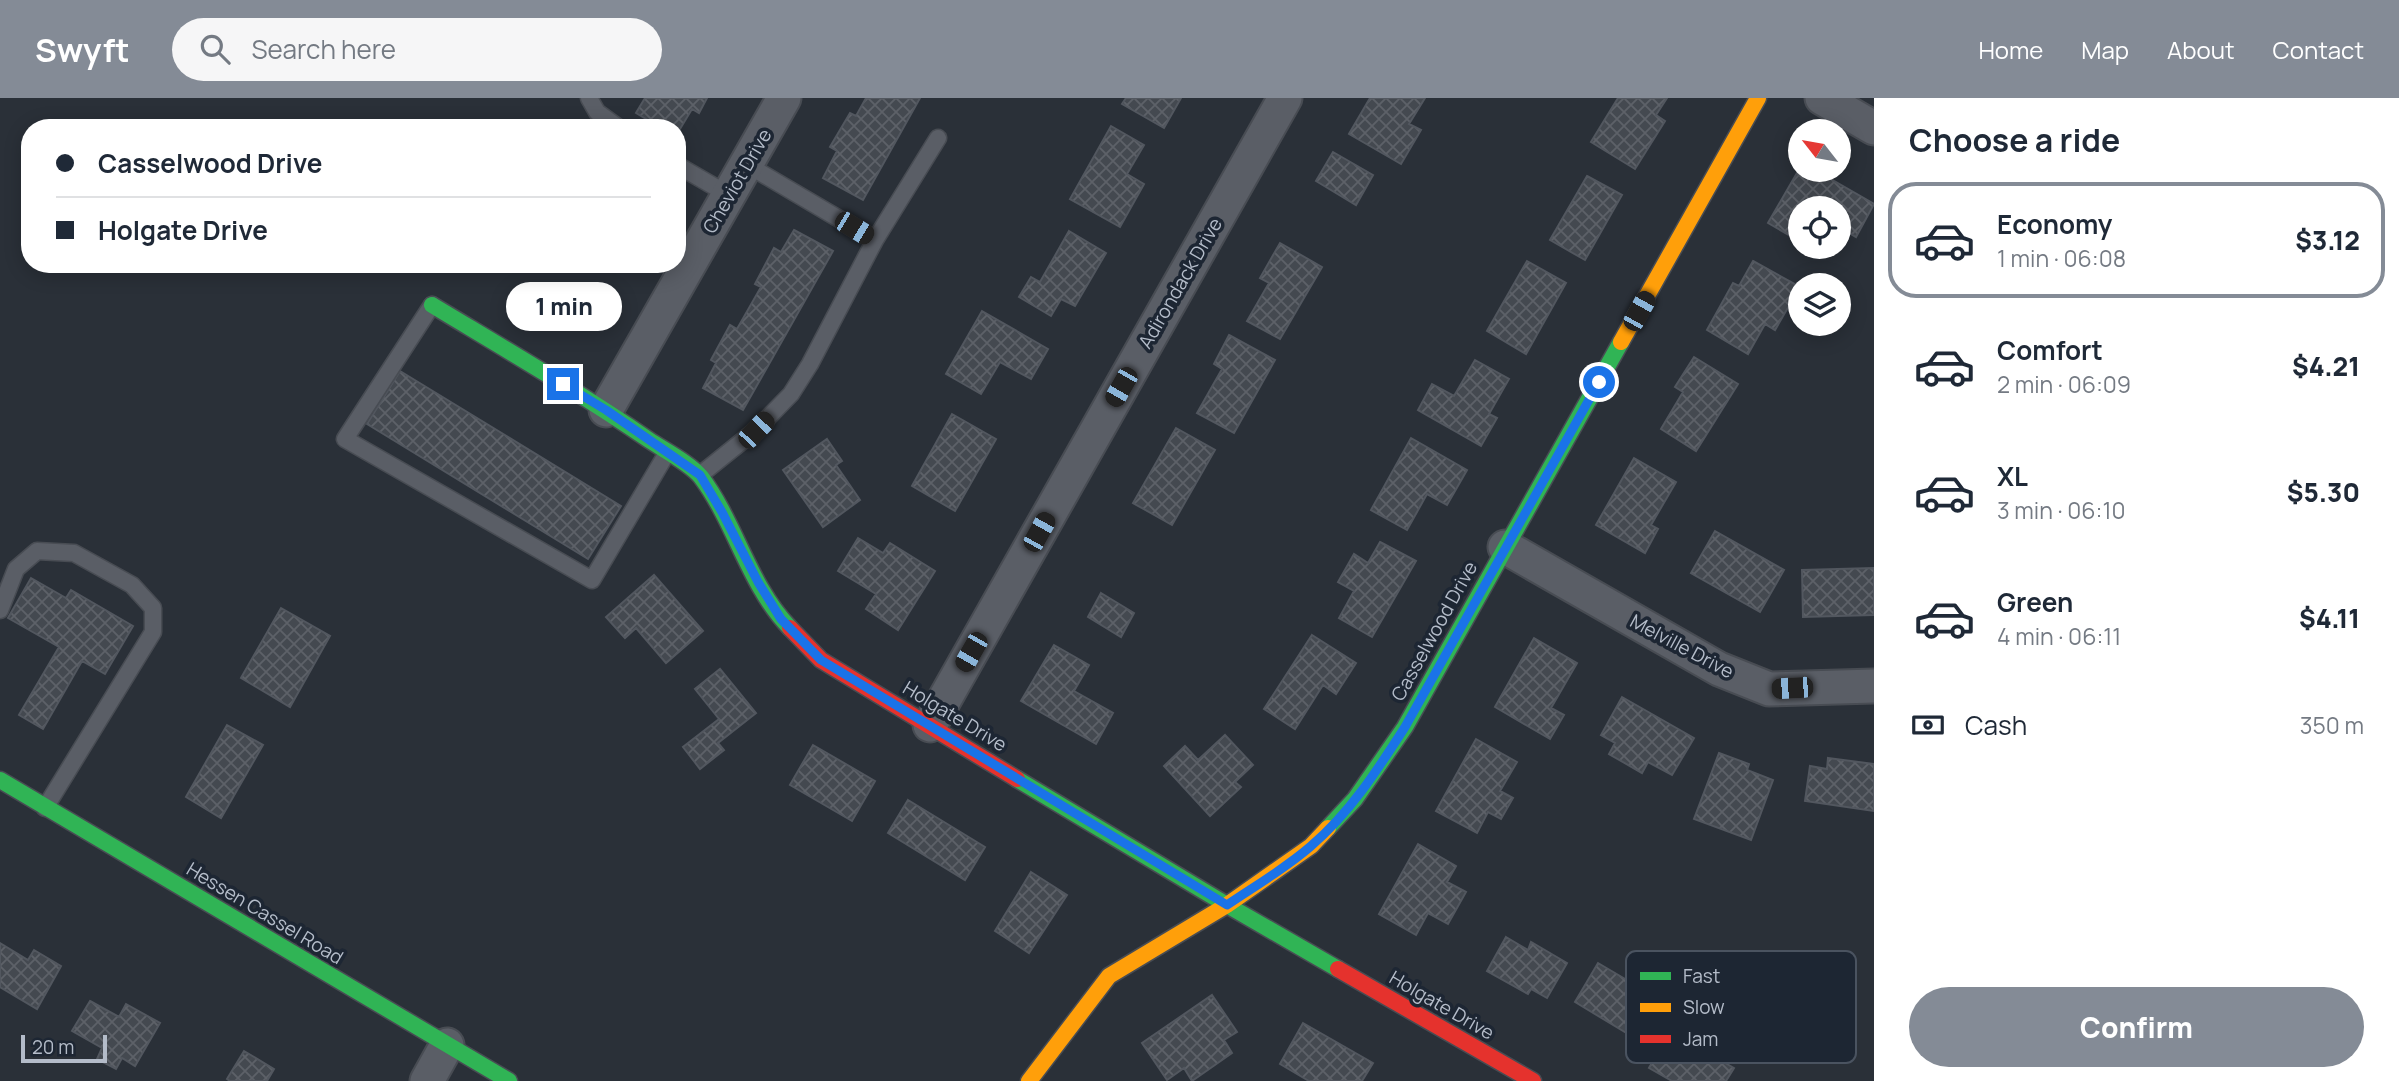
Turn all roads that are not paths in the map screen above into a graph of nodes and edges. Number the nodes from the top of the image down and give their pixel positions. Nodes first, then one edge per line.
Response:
1 (589, 98) edge
2 (784, 98) edge
3 (1285, 98) edge
4 (1758, 98) edge
5 (1822, 98) edge
6 (607, 119) edge
7 (1874, 128) edge
8 (938, 138) dead end
9 (746, 164) junction
10 (686, 170) edge
11 (729, 195) junction
12 (876, 240) junction
13 (686, 270) edge
14 (684, 273) edge
15 (432, 305) joint
16 (606, 410) junction
17 (667, 453) junction
18 (700, 475) junction
19 (1506, 547) junction
20 (0, 610) edge
21 (1874, 686) edge
22 (930, 725) junction
23 (0, 780) edge
24 (45, 808) junction
25 (1227, 905) junction
26 (447, 1045) junction
27 (427, 1081) edge
28 (509, 1081) edge
29 (1029, 1081) edge
30 (1533, 1081) edge

1 - 6 lane
2 - 9 street, Cheviot Drive
3 - 22 street, Adirondack Drive
4 - 19 street, Casselwood Drive
5 - 7 street
8 - 12 lane
9 - 11 street, Cheviot Drive
9 - 12 lane
10 - 11 lane
11 - 13 street, Cheviot Drive
12 - 18 lane
14 - 16 street, Cheviot Drive
15 - 16 street, Holgate Drive
15 - 17 lane
16 - 17 street, Holgate Drive
17 - 18 street, Holgate Drive
18 - 22 street, Holgate Drive
19 - 21 street, Melville Drive
19 - 25 street, Casselwood Drive
20 - 24 lane
22 - 25 street, Holgate Drive
23 - 24 street, Hessen Cassel Road
24 - 26 street, Hessen Cassel Road
25 - 29 street, Casselwood Drive
25 - 30 street, Holgate Drive
26 - 27 street
26 - 28 street, Hessen Cassel Road

